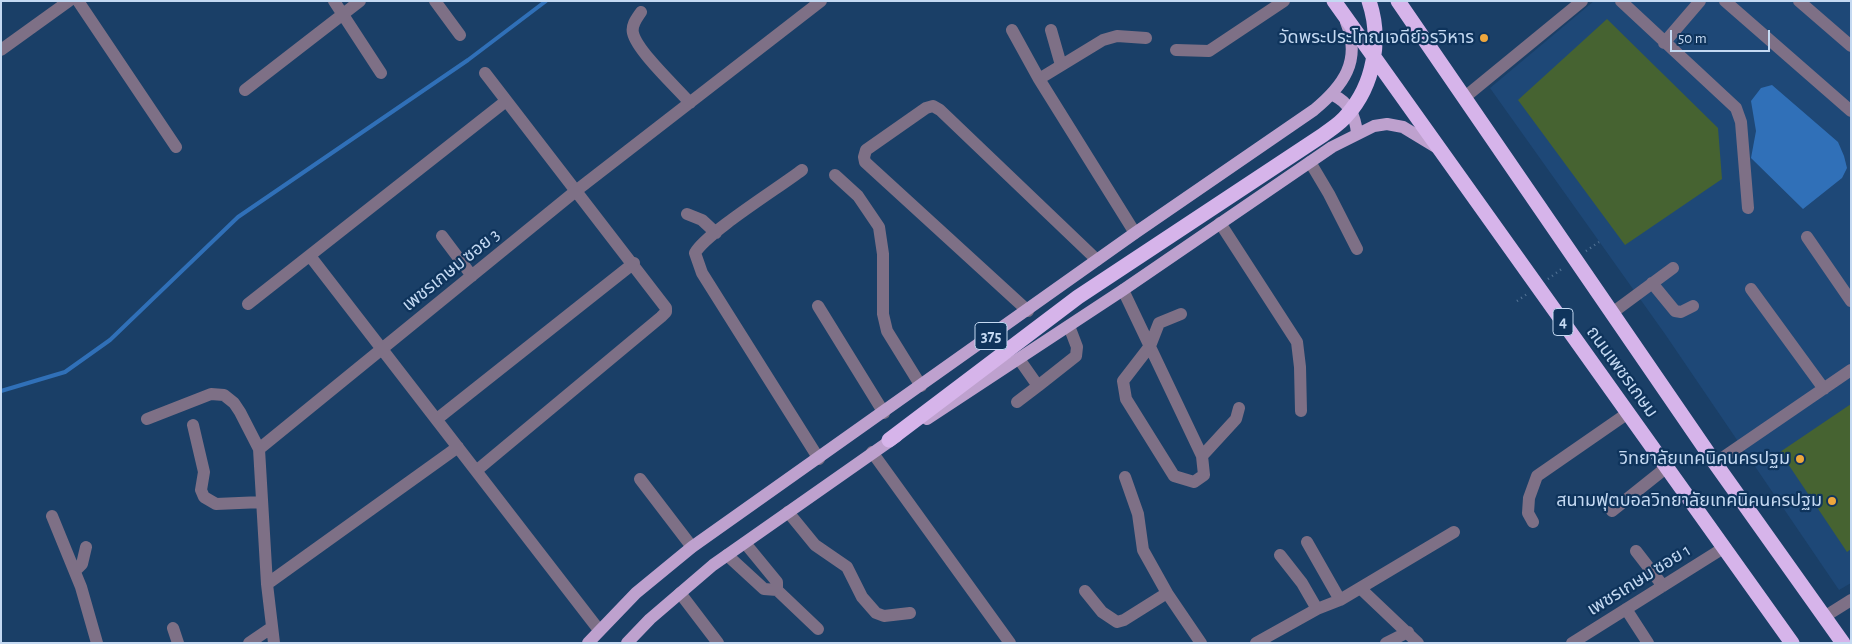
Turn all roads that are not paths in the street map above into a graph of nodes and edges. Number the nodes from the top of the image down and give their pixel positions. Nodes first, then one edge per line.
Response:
1 (69, 1) edge
2 (78, 1) edge
3 (334, 1) edge
4 (360, 1) edge
5 (435, 1) edge
6 (821, 1) edge
7 (1284, 1) edge
8 (1369, 1) edge
9 (1398, 1) edge
10 (1582, 1) edge
11 (1620, 1) edge
12 (1700, 1) edge
13 (1725, 1) edge
14 (1799, 1) edge
15 (1338, 7) edge
16 (641, 12) dead end
17 (343, 14) junction
18 (1012, 30) dead end
19 (1051, 30) dead end
20 (460, 35) dead end
21 (1146, 38) dead end
22 (1664, 43) junction
23 (1851, 46) edge
24 (1, 50) edge
25 (1176, 50) dead end
26 (1062, 65) junction
27 (485, 72) dead end
28 (382, 73) dead end
29 (1039, 79) junction
30 (245, 90) dead end
31 (1333, 95) junction
32 (1465, 97) junction
33 (506, 100) junction
34 (690, 103) junction
35 (1851, 111) edge
36 (1357, 133) junction
37 (176, 147) dead end
38 (1438, 148) junction
39 (1310, 162) junction
40 (802, 170) dead end
41 (835, 175) dead end
42 (578, 190) junction
43 (1748, 208) dead end
44 (687, 214) dead end
45 (1220, 223) junction
46 (716, 233) junction
47 (1135, 233) junction
48 (442, 236) dead end
49 (1807, 237) dead end
50 (1357, 249) dead end
51 (310, 256) junction
52 (1098, 260) junction
53 (634, 263) junction
54 (1673, 268) dead end
55 (472, 276) junction
56 (1652, 284) junction
57 (1751, 289) dead end
58 (1123, 290) junction
59 (1851, 301) edge
60 (248, 304) dead end
61 (818, 306) dead end
62 (1694, 306) dead end
63 (1028, 311) junction
64 (1612, 313) junction
65 (1181, 314) dead end
66 (1068, 326) junction
67 (1150, 346) junction
68 (382, 349) junction
69 (1019, 359) junction
70 (1851, 370) edge
71 (921, 386) junction
72 (1038, 386) junction
73 (1824, 389) junction
74 (1017, 402) dead end
75 (1239, 408) dead end
76 (1300, 411) dead end
77 (884, 412) junction
78 (1628, 413) junction
79 (436, 419) junction
80 (147, 420) dead end
81 (194, 425) dead end
82 (889, 440) junction
83 (458, 447) junction
84 (259, 448) junction
85 (872, 452) junction
86 (1202, 456) junction
87 (819, 459) junction
88 (1715, 463) junction
89 (1667, 467) junction
90 (476, 471) junction
91 (1125, 477) dead end
92 (640, 479) dead end
93 (262, 502) junction
94 (1612, 511) dead end
95 (788, 512) junction
96 (52, 516) dead end
97 (1533, 522) dead end
98 (1454, 532) dead end
99 (1307, 542) dead end
100 (745, 543) junction
101 (86, 547) dead end
102 (692, 547) junction
103 (1724, 547) junction
104 (1636, 551) dead end
105 (1280, 554) dead end
106 (727, 555) junction
107 (75, 571) junction
108 (267, 584) junction
109 (1663, 586) junction
110 (1360, 588) junction
111 (777, 590) junction
112 (1085, 591) dead end
113 (680, 593) junction
114 (1167, 593) junction
115 (1340, 600) junction
116 (1851, 600) edge
117 (1317, 609) junction
118 (1626, 609) junction
119 (910, 614) dead end
120 (1824, 617) junction
121 (173, 628) dead end
122 (271, 628) junction
123 (818, 629) dead end
124 (599, 630) junction
125 (1408, 632) junction
126 (97, 643) edge
127 (178, 643) edge
128 (249, 643) edge
129 (274, 643) edge
130 (588, 643) edge
131 (627, 643) edge
132 (718, 643) edge
133 (1010, 643) edge
134 (1201, 643) edge
135 (1256, 643) edge
136 (1386, 643) edge
137 (1418, 643) edge
138 (1572, 643) edge
139 (1648, 643) edge
140 (1792, 643) edge
141 (1843, 643) edge

1 - 24 street
2 - 37 street
3 - 17 street
4 - 17 street
5 - 20 street
6 - 34 street, เพชรเกษม ซอย 3
7 - 25 street
8 - 82 highway
9 - 32 highway, ถนนเพชรเกษม
10 - 32 street
11 - 22 street
12 - 22 street
13 - 35 street
14 - 23 street
15 - 31 main road, 375
15 - 38 highway, ถนนเพชรเกษม / 4
16 - 34 street
17 - 28 street
17 - 30 street
18 - 29 street
19 - 26 street
21 - 26 street
22 - 43 street
26 - 29 street
27 - 33 street
29 - 47 street
31 - 36 main road
31 - 47 main road, 375
32 - 64 highway, ถนนเพชรเกษม
33 - 42 street
33 - 51 street
34 - 42 street, เพชรเกษม ซอย 3
36 - 38 main road, 375
36 - 39 main road, 375
38 - 78 highway, ถนนเพชรเกษม / 4
39 - 45 main road, 375
39 - 50 street
40 - 46 street
41 - 71 street
42 - 53 street
42 - 55 street, เพชรเกษม ซอย 3
44 - 46 street
45 - 58 main road, 375
45 - 76 street
46 - 87 street
47 - 52 main road, 375
48 - 55 street
49 - 59 street
51 - 60 street
51 - 68 street
52 - 63 main road, 375
52 - 63 street
53 - 79 street
53 - 90 street
54 - 56 street
55 - 68 street, เพชรเกษม ซอย 3
56 - 62 street
56 - 64 street
57 - 73 street
58 - 66 main road, 375
58 - 67 street
61 - 77 street
63 - 71 main road, 375
64 - 88 highway, ถนนเพชรเกษม
65 - 67 street
66 - 69 main road, 375
66 - 72 street
67 - 86 street
67 - 86 street
68 - 79 street
68 - 84 street, เพชรเกษม ซอย 3
69 - 72 street
69 - 82 main road, 375
70 - 73 street
71 - 77 main road, 375
72 - 74 street
73 - 88 street
75 - 86 street
77 - 87 main road, 375
78 - 89 highway, ถนนเพชรเกษม / 4
78 - 97 street
79 - 83 street
80 - 84 street
81 - 93 street
82 - 85 main road, 375
83 - 90 street
83 - 108 street
84 - 93 street
85 - 95 main road, 375
85 - 133 street
87 - 102 main road, 375
88 - 120 highway, ถนนเพชรเกษม
89 - 94 street
89 - 103 highway, ถนนเพชรเกษม / 4
90 - 124 street
91 - 114 street
92 - 102 street
93 - 108 street
95 - 100 main road, 375
95 - 119 street
96 - 107 street
98 - 110 street
99 - 115 street
100 - 106 main road, 375
100 - 111 street
101 - 107 street
102 - 124 main road, 375
103 - 109 street, เพชรเกษม ซอย 1
103 - 140 highway, ถนนเพชรเกษม / 4
104 - 109 street
105 - 117 street
106 - 111 street
106 - 113 main road, 375
107 - 126 street
108 - 122 street
109 - 118 street, เพชรเกษม ซอย 1
110 - 115 street
110 - 125 street
111 - 123 street
112 - 114 street
113 - 131 main road, 375
113 - 132 street
114 - 134 street
115 - 117 street
116 - 120 street
117 - 135 street
118 - 138 street, เพชรเกษม ซอย 1
118 - 139 street
120 - 141 highway, ถนนเพชรเกษม
121 - 127 street
122 - 128 street
122 - 129 street
124 - 130 main road, 375
125 - 136 street
125 - 137 street

